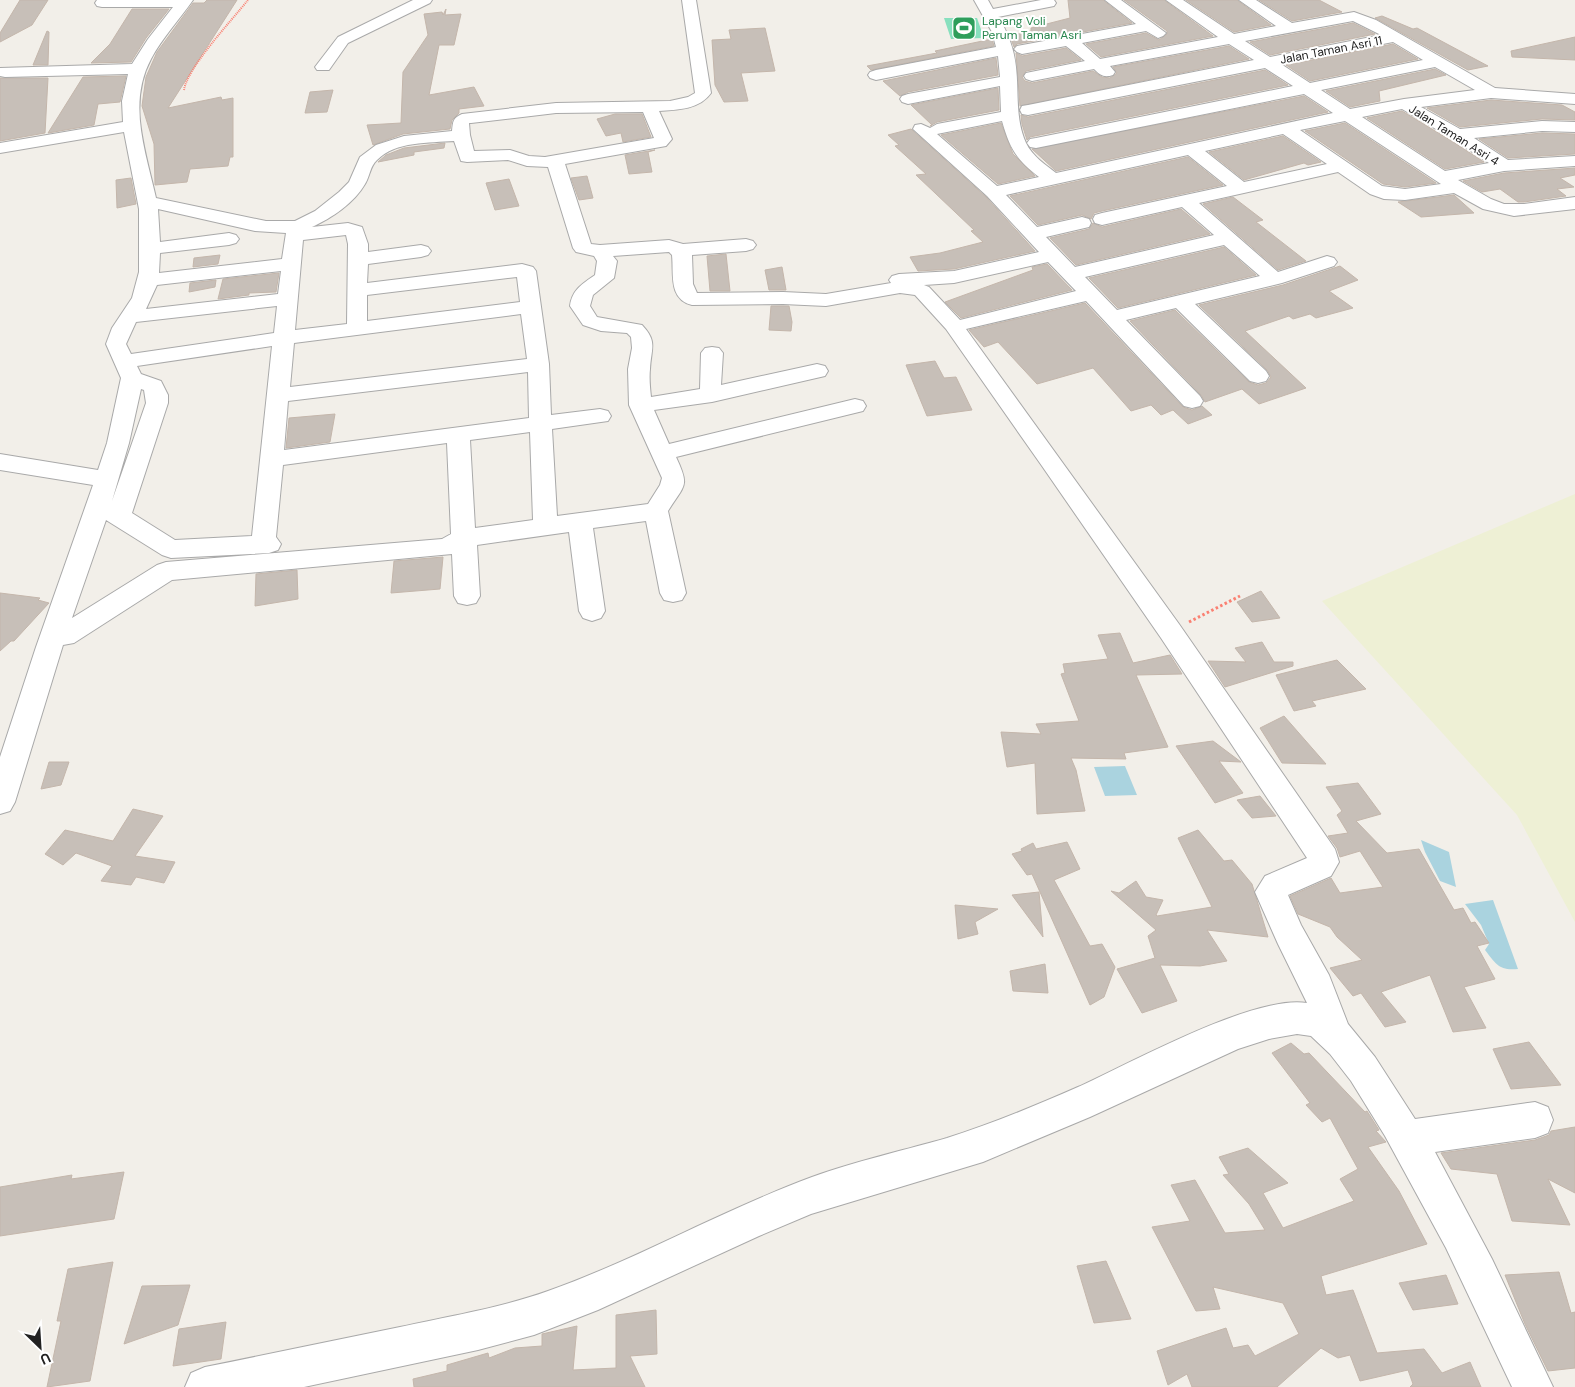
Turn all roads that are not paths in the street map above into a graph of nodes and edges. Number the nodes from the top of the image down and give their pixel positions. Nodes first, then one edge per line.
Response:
1 (425, 0) edge
2 (688, 0) edge
3 (1112, 0) edge
4 (1173, 0) edge
5 (1246, 0) edge
6 (185, 1) edge
7 (102, 3) dead end
8 (1049, 3) dead end
9 (985, 7) edge
10 (363, 14) dead end
11 (392, 16) junction
12 (1149, 26) junction
13 (1289, 28) junction
14 (1019, 31) dead end
15 (1395, 37) junction
16 (1231, 38) junction
17 (1070, 41) junction
18 (1002, 42) junction
19 (1178, 48) junction
20 (1022, 50) dead end
21 (1268, 62) junction
22 (1436, 62) junction
23 (1097, 64) junction
24 (323, 67) dead end
25 (138, 69) junction
26 (5, 72) dead end
27 (876, 75) dead end
28 (1032, 76) dead end
29 (1008, 80) junction
30 (1307, 88) junction
31 (1129, 90) junction
32 (1491, 93) junction
33 (1575, 99) edge
34 (908, 100) dead end
35 (1404, 104) junction
36 (649, 107) junction
37 (1151, 108) junction
38 (1028, 110) dead end
39 (1009, 115) junction
40 (1347, 115) junction
41 (132, 126) junction
42 (1575, 127) edge
43 (1286, 128) junction
44 (461, 134) junction
45 (1457, 134) junction
46 (1188, 140) junction
47 (1036, 143) dead end
48 (0, 148) edge
49 (555, 160) junction
50 (1575, 161) edge
51 (1342, 166) junction
52 (1504, 166) junction
53 (1053, 179) junction
54 (1450, 182) junction
55 (1240, 188) junction
56 (993, 192) junction
57 (1185, 200) junction
58 (147, 202) junction
59 (1575, 203) edge
60 (1102, 219) dead end
61 (1082, 223) dead end
62 (1033, 234) junction
63 (1228, 238) junction
64 (229, 239) dead end
65 (746, 245) dead end
66 (149, 249) junction
67 (679, 250) junction
68 (600, 251) junction
69 (421, 252) dead end
70 (1052, 255) junction
71 (358, 259) junction
72 (1327, 262) dead end
73 (291, 264) junction
74 (1070, 274) junction
75 (1274, 278) junction
76 (148, 280) junction
77 (852, 284) dead end
78 (358, 290) junction
79 (1090, 294) junction
80 (288, 299) junction
81 (1181, 302) junction
82 (531, 306) junction
83 (130, 317) junction
84 (1112, 317) junction
85 (968, 323) dead end
86 (357, 329) junction
87 (284, 338) junction
88 (712, 353) dead end
89 (538, 364) junction
90 (127, 370) junction
91 (817, 371) dead end
92 (1258, 376) dead end
93 (278, 395) junction
94 (712, 395) junction
95 (1192, 401) dead end
96 (640, 405) junction
97 (855, 406) dead end
98 (600, 416) dead end
99 (542, 423) junction
100 (458, 434) junction
101 (662, 453) junction
102 (272, 459) junction
103 (0, 462) edge
104 (107, 479) junction
105 (663, 500) junction
106 (109, 512) junction
107 (580, 522) junction
108 (545, 526) junction
109 (464, 538) junction
110 (264, 544) junction
111 (169, 560) junction
112 (674, 593) dead end
113 (466, 596) dead end
114 (592, 611) dead end
115 (65, 636) dead end
116 (0, 802) edge
117 (1336, 1036) junction
118 (1536, 1120) dead end
119 (1407, 1138) junction
120 (205, 1387) edge
121 (1533, 1387) edge

1 - 11 street
2 - 36 street
3 - 12 street
4 - 16 street
5 - 13 street
6 - 7 street
6 - 25 street
8 - 9 street
9 - 18 street
10 - 11 street
11 - 24 street
12 - 17 street
12 - 19 street
13 - 15 street
13 - 16 street
14 - 18 street
15 - 21 street, Jalan Taman Asri 11
15 - 22 street
16 - 19 street
16 - 21 street
17 - 20 street
17 - 23 street
18 - 27 street
18 - 29 street
19 - 23 street
21 - 30 street
21 - 31 street, Jalan Taman Asri 11
22 - 30 street
22 - 32 street
23 - 28 street
23 - 31 street
25 - 26 street
25 - 41 street
29 - 34 street
29 - 39 street
30 - 37 street
30 - 40 street
31 - 37 street
31 - 38 street, Jalan Taman Asri 11
32 - 33 street
32 - 35 street
35 - 40 street
35 - 45 street, Jalan Taman Asri 4
36 - 44 street
36 - 49 street
37 - 46 street
37 - 47 street
39 - 53 street
39 - 56 street
40 - 43 street
40 - 54 street
41 - 48 street
41 - 58 street
42 - 45 street
43 - 46 street
43 - 51 street
44 - 49 street
44 - 58 street
45 - 52 street, Jalan Taman Asri 4
46 - 53 street
46 - 55 street
49 - 68 street
50 - 52 street
51 - 54 street
51 - 55 street
52 - 54 street
53 - 56 street
54 - 59 street
55 - 57 street
56 - 62 street
57 - 60 street
57 - 63 street
58 - 66 street
61 - 62 street
62 - 70 street
63 - 74 street
63 - 75 street
64 - 66 street
65 - 67 street
66 - 76 street
67 - 68 street
67 - 117 street
68 - 96 street
69 - 71 street
70 - 74 street
70 - 77 street
71 - 73 street
71 - 78 street
72 - 75 street
73 - 76 street
73 - 80 street
74 - 79 street
75 - 81 street
76 - 83 street
78 - 82 street
78 - 86 street
79 - 84 street
79 - 85 street
80 - 83 street
80 - 87 street
81 - 84 street
81 - 92 street
82 - 86 street
82 - 89 street
83 - 90 street
84 - 95 street
86 - 87 street
87 - 90 street
87 - 93 street
88 - 94 street
89 - 93 street
89 - 99 street
90 - 104 street
90 - 106 street
91 - 94 street
93 - 102 street
94 - 96 street
96 - 101 street
97 - 101 street
98 - 99 street
99 - 100 street
99 - 108 street
100 - 102 street
100 - 109 street
101 - 105 street
102 - 110 street
103 - 104 street
104 - 106 street
105 - 107 street
105 - 112 street
106 - 111 street
106 - 116 street
107 - 108 street
107 - 114 street
108 - 109 street
109 - 110 street
109 - 111 street
109 - 113 street
110 - 111 street
111 - 115 street
117 - 119 street
117 - 120 street
118 - 119 street
119 - 121 street

